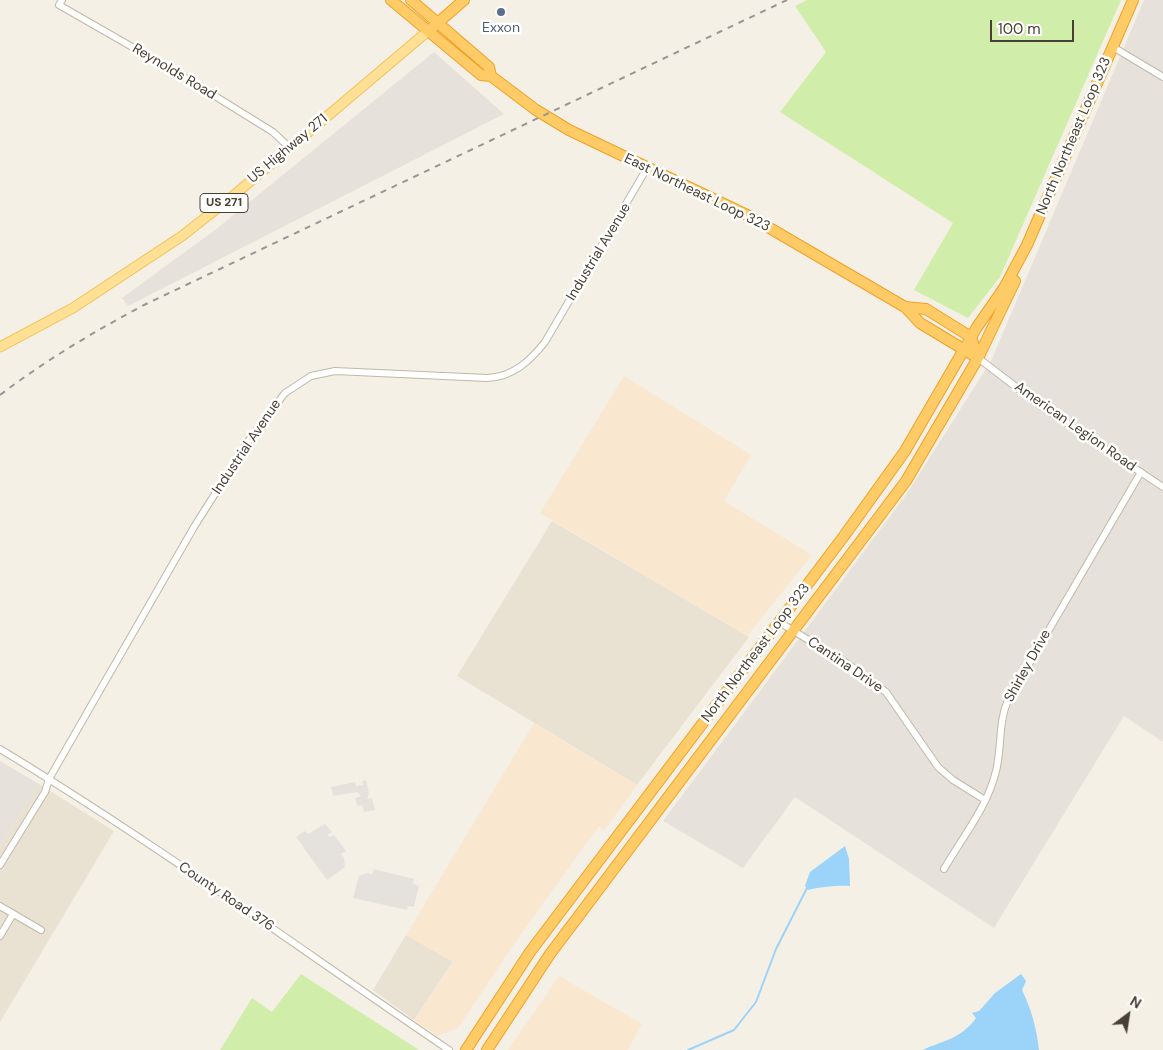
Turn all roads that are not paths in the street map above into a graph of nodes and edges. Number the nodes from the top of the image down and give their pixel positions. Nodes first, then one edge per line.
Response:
1 (62, 0) edge
2 (391, 0) edge
3 (411, 0) edge
4 (464, 0) edge
5 (1133, 0) edge
6 (437, 23) junction
7 (428, 31) junction
8 (1113, 48) junction
9 (491, 76) junction
10 (1163, 77) edge
11 (290, 148) junction
12 (647, 168) junction
13 (1027, 245) junction
14 (905, 306) junction
15 (972, 337) junction
16 (0, 347) edge
17 (964, 349) junction
18 (978, 358) junction
19 (892, 471) junction
20 (1141, 472) junction
21 (906, 481) junction
22 (1163, 487) edge
23 (779, 622) junction
24 (794, 631) junction
25 (744, 670) junction
26 (757, 680) junction
27 (0, 749) edge
28 (50, 779) junction
29 (986, 800) junction
30 (0, 865) edge
31 (944, 869) dead end
32 (587, 876) junction
33 (601, 887) junction
34 (0, 906) edge
35 (13, 914) junction
36 (41, 930) dead end
37 (0, 936) edge
38 (448, 1050) edge
39 (466, 1050) edge
40 (486, 1050) edge

1 - 11 street, Reynolds Road
2 - 7 highway, East Northeast Loop 323
3 - 6 highway, East Northeast Loop 323
4 - 6 highway, US Highway 271 / US 271
5 - 8 highway, North Northeast Loop 323
6 - 7 highway, US Highway 271 / US 271
6 - 9 highway, East Northeast Loop 323
7 - 9 highway, East Northeast Loop 323
7 - 11 main road, US Highway 271 / US 271
8 - 10 street
8 - 13 highway, North Northeast Loop 323
9 - 12 highway, East Northeast Loop 323
11 - 16 main road, US Highway 271 / US 271
12 - 14 highway, East Northeast Loop 323
12 - 28 street, Industrial Avenue
13 - 15 highway, North Northeast Loop 323
13 - 18 highway, North Northeast Loop 323
14 - 15 highway, East Northeast Loop 323
14 - 17 highway, East Northeast Loop 323
15 - 17 highway, North Northeast Loop 323
15 - 18 highway
17 - 18 highway, American Legion Road
17 - 19 highway, North Northeast Loop 323
18 - 20 street, American Legion Road
18 - 21 highway, North Northeast Loop 323
19 - 21 highway
19 - 23 highway, North Northeast Loop 323
20 - 22 street, American Legion Road
20 - 29 street, Shirley Drive
21 - 24 highway, North Northeast Loop 323
23 - 24 street, Cantina Drive
23 - 25 highway, North Northeast Loop 323
24 - 26 highway, North Northeast Loop 323
24 - 29 street, Cantina Drive
25 - 26 highway
25 - 32 highway, North Northeast Loop 323
26 - 33 highway, North Northeast Loop 323
27 - 28 street, County Road 376
28 - 30 street, Industrial Avenue
28 - 38 street, County Road 376
29 - 31 street, Shirley Drive
32 - 33 highway
32 - 39 highway, North Northeast Loop 323
33 - 40 highway, North Northeast Loop 323
34 - 35 street
35 - 36 street
35 - 37 street

